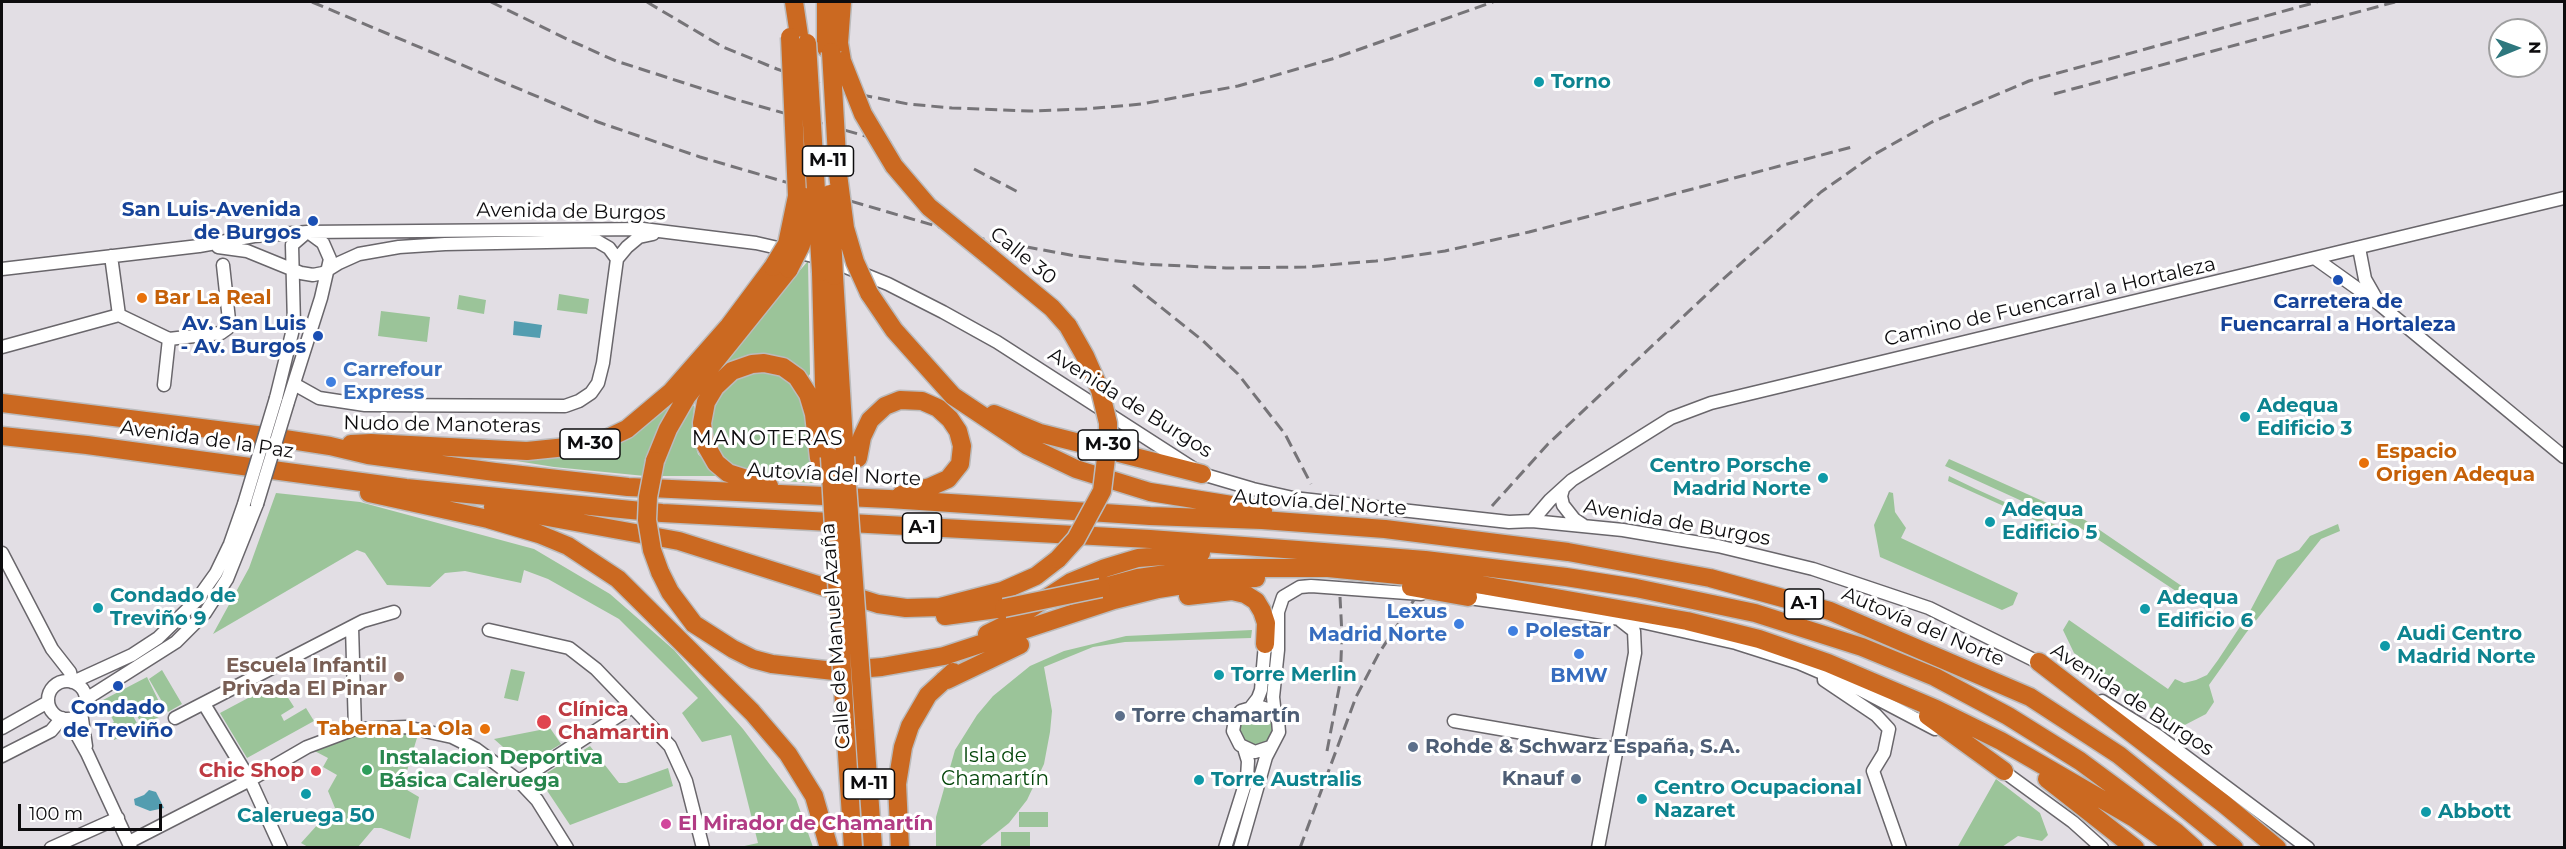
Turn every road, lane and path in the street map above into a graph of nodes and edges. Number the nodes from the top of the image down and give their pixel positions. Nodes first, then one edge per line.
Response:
1 (783, 2) edge
2 (794, 2) edge
3 (802, 2) edge
4 (829, 2) edge
5 (813, 44) junction
6 (2565, 198) edge
7 (796, 210) joint
8 (307, 232) junction
9 (660, 232) junction
10 (199, 246) junction
11 (2359, 249) junction
12 (111, 256) junction
13 (617, 259) junction
14 (2316, 259) junction
15 (223, 265) dead end
16 (783, 268) junction
17 (2, 269) edge
18 (291, 269) junction
19 (328, 271) junction
20 (827, 274) junction
21 (2379, 304) junction
22 (119, 315) junction
23 (170, 339) junction
24 (2, 347) edge
25 (932, 372) junction
26 (294, 384) junction
27 (164, 385) dead end
28 (282, 400) junction
29 (2, 403) edge
30 (2, 436) edge
31 (330, 446) junction
32 (2563, 455) edge
33 (838, 457) junction
34 (1202, 474) junction
35 (303, 476) junction
36 (406, 488) junction
37 (1563, 489) junction
38 (812, 496) junction
39 (889, 500) junction
40 (250, 504) junction
41 (1532, 521) junction
42 (1314, 523) junction
43 (1584, 526) junction
44 (1298, 550) junction
45 (2, 553) edge
46 (1386, 582) junction
47 (1535, 595) junction
48 (1468, 597) junction
49 (906, 608) junction
50 (394, 612) dead end
51 (1616, 618) junction
52 (1060, 619) junction
53 (352, 627) junction
54 (489, 630) dead end
55 (1683, 630) junction
56 (1265, 644) joint
57 (52, 649) junction
58 (1635, 653) junction
59 (2039, 662) junction
60 (882, 667) junction
61 (1826, 668) junction
62 (944, 680) junction
63 (72, 682) junction
64 (56, 685) junction
65 (86, 699) junction
66 (48, 702) junction
67 (204, 704) junction
68 (1251, 706) junction
69 (632, 707) junction
70 (1936, 709) junction
71 (81, 712) junction
72 (1275, 715) junction
73 (175, 718) dead end
74 (65, 719) junction
75 (1454, 721) dead end
76 (2, 728) edge
77 (355, 729) junction
78 (1270, 747) junction
79 (1244, 748) junction
80 (1616, 749) junction
81 (87, 753) junction
82 (2, 756) edge
83 (2004, 771) joint
84 (250, 780) junction
85 (519, 781) junction
86 (1607, 796) junction
87 (117, 818) junction
88 (130, 845) edge
89 (565, 847) edge
90 (51, 848) edge
91 (281, 848) edge
92 (703, 848) edge
93 (829, 848) edge
94 (853, 848) edge
95 (873, 848) edge
96 (900, 848) edge
97 (1225, 848) edge
98 (1240, 848) edge
99 (1598, 848) edge
100 (1605, 848) edge
101 (1900, 848) edge
102 (2102, 848) edge
103 (2135, 848) edge
104 (2176, 848) edge
105 (2193, 848) edge
106 (2234, 848) edge
107 (2277, 848) edge
108 (2308, 848) edge

1 - 5 highway, Calle 30 / M-30
2 - 5 highway
3 - 5 highway
4 - 5 highway
4 - 5 highway, Calle 30 / M-30
5 - 7 highway, Calle 30 / M-30, bridge
5 - 16 highway, bridge
5 - 20 highway, M-11, bridge
5 - 20 highway, M-11, bridge
5 - 25 highway, bridge
5 - 49 highway, Calle 30 / M-30, bridge
6 - 11 street, Camino de Fuencarral a Hortaleza
7 - 16 highway, Nudo de Manoteras / M-30, bridge
8 - 9 street, Avenida de Burgos
8 - 10 street, Avenida de Burgos
8 - 18 street
8 - 19 street
9 - 13 street
9 - 34 street, Avenida de Burgos
10 - 12 street, Avenida de Burgos
10 - 18 street, Avenida de Burgos
11 - 14 street, Camino de Fuencarral a Hortaleza
11 - 21 street
12 - 17 street, Avenida de Burgos
12 - 22 street
13 - 19 street, Avenida de Burgos
13 - 26 street
14 - 21 street
14 - 37 street, Camino de Fuencarral a Hortaleza
15 - 23 street
16 - 31 highway, Nudo de Manoteras / M-30
16 - 60 highway, bridge
18 - 19 street, Avenida de Burgos
18 - 28 street
19 - 26 street
20 - 33 highway, M-11
21 - 32 street
22 - 23 street
22 - 24 street
23 - 27 street
25 - 34 highway
25 - 42 highway
26 - 28 street
28 - 40 street, bridge
29 - 31 highway, Avenida de la Paz / M-30
30 - 35 highway, Avenida de la Paz / M-30
31 - 38 highway, Autovía del Norte / A-1
33 - 38 highway
33 - 39 highway
33 - 94 highway, Calle de Manuel Azaña / M-11, bridge
33 - 95 highway, Calle de Manuel Azaña / M-11, bridge
34 - 41 street, Avenida de Burgos
35 - 36 highway, Avenida de la Paz / M-30
35 - 93 highway
36 - 44 highway, A-1
36 - 49 highway, M-30
37 - 41 street, Camino de Fuencarral a Hortaleza
37 - 43 street
38 - 39 highway, Autovía del Norte / A-1
39 - 42 highway, Autovía del Norte / A-1
40 - 63 street
40 - 65 street
41 - 43 street, Avenida de Burgos
42 - 106 highway, Autovía del Norte / A-1
43 - 59 street, Avenida de Burgos
44 - 60 highway
44 - 105 highway, A-1
45 - 57 street
46 - 47 highway
46 - 48 highway
46 - 52 highway
47 - 49 highway, bridge
47 - 61 highway
48 - 51 street
48 - 72 street
50 - 53 street
51 - 55 street
51 - 58 street
52 - 60 highway
52 - 62 highway
53 - 67 street
53 - 77 street
54 - 69 street
55 - 58 street
55 - 61 street
56 - 62 highway
56 - 68 street
57 - 63 street
57 - 64 street
58 - 80 street
59 - 107 highway
59 - 108 street, Avenida de Burgos
61 - 70 highway
61 - 83 highway
61 - 101 street
62 - 96 highway
63 - 64 street
63 - 65 street
64 - 66 street
65 - 71 street
66 - 74 street
66 - 76 street
67 - 73 street
67 - 84 street
68 - 72 street
68 - 79 street
69 - 85 street
69 - 92 street
70 - 103 highway
70 - 104 highway
71 - 74 street
71 - 81 street
72 - 78 street
74 - 81 street
74 - 82 street
75 - 80 street
77 - 84 street
77 - 85 street
78 - 79 street
78 - 98 street
79 - 97 street
80 - 86 street
80 - 100 street
81 - 87 street
83 - 102 street
84 - 88 street
84 - 91 street
85 - 89 street
86 - 99 street
86 - 100 street
87 - 88 street
87 - 90 street

